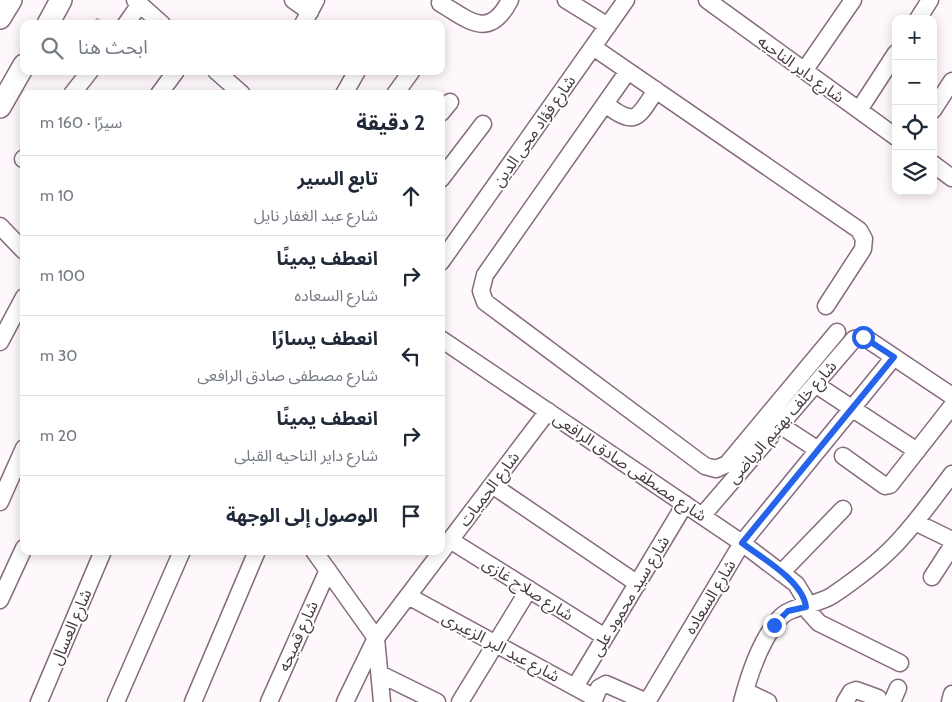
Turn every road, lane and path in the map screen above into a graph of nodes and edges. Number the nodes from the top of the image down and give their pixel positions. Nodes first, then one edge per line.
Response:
1 (11, 0) edge
2 (61, 0) edge
3 (293, 0) edge
4 (510, 0) edge
5 (566, 0) edge
6 (626, 0) edge
7 (707, 0) edge
8 (853, 0) edge
9 (930, 0) edge
10 (138, 2) edge
11 (440, 3) dead end
12 (310, 12) edge
13 (921, 15) edge
14 (0, 18) edge
15 (50, 20) edge
16 (128, 20) edge
17 (158, 20) edge
18 (608, 26) junction
19 (593, 47) junction
20 (892, 59) edge
21 (628, 71) junction
22 (804, 71) junction
23 (20, 73) edge
24 (87, 75) edge
25 (173, 75) edge
26 (220, 75) edge
27 (355, 75) edge
28 (409, 75) edge
29 (952, 81) edge
30 (75, 90) edge
31 (162, 90) edge
32 (235, 90) edge
33 (346, 90) edge
34 (398, 90) edge
35 (656, 90) junction
36 (605, 104) junction
37 (936, 105) edge
38 (0, 107) edge
39 (859, 110) junction
40 (483, 124) dead end
41 (892, 134) edge
42 (937, 167) edge
43 (445, 174) edge
44 (952, 178) edge
45 (0, 226) edge
46 (20, 247) edge
47 (445, 256) edge
48 (20, 304) edge
49 (826, 306) dead end
50 (837, 332) dead end
51 (0, 342) edge
52 (445, 342) edge
53 (894, 357) junction
54 (815, 384) junction
55 (952, 396) edge
56 (952, 406) edge
57 (852, 408) junction
58 (548, 411) junction
59 (780, 425) junction
60 (818, 450) junction
61 (916, 451) junction
62 (843, 456) dead end
63 (20, 457) edge
64 (952, 474) edge
65 (492, 485) junction
66 (0, 502) edge
67 (685, 504) junction
68 (843, 509) dead end
69 (702, 516) junction
70 (915, 522) junction
71 (450, 540) junction
72 (952, 540) edge
73 (742, 543) junction
74 (952, 546) edge
75 (445, 547) edge
76 (21, 555) edge
77 (102, 555) edge
78 (180, 555) edge
79 (255, 555) edge
80 (317, 555) edge
81 (439, 555) edge
82 (328, 570) junction
83 (781, 573) junction
84 (932, 578) dead end
85 (638, 584) junction
86 (529, 589) junction
87 (408, 596) junction
88 (0, 600) edge
89 (806, 607) junction
90 (605, 637) junction
91 (376, 638) junction
92 (495, 644) junction
93 (900, 663) dead end
94 (380, 674) junction
95 (575, 687) junction
96 (952, 694) edge
97 (618, 696) edge
98 (889, 696) edge
99 (744, 697) edge
100 (594, 700) edge
101 (39, 702) edge
102 (116, 702) edge
103 (193, 702) edge
104 (268, 702) edge
105 (345, 702) edge
106 (382, 702) edge
107 (437, 702) edge
108 (460, 702) edge
109 (647, 702) edge
110 (768, 702) edge
111 (845, 702) edge
112 (950, 702) edge

1 - 14 main road
2 - 15 main road
3 - 12 street
4 - 11 street
5 - 18 street
6 - 18 street, شارع فؤاد محى الدين
7 - 22 street, شارع داير الناحيه
8 - 22 street
9 - 13 street
10 - 16 street
10 - 17 street
18 - 19 street, شارع فؤاد محى الدين
19 - 21 street
19 - 47 street, شارع فؤاد محى الدين
20 - 39 street
21 - 35 street
21 - 36 street
22 - 39 street, شارع داير الناحيه
23 - 38 main road
24 - 30 street
25 - 31 street
26 - 32 street
27 - 33 street
28 - 34 street
29 - 37 street
35 - 36 street
35 - 49 street
36 - 50 street
39 - 41 street, شارع داير الناحيه
40 - 43 street
42 - 44 street
45 - 46 street
48 - 51 street
52 - 58 street, شارع مصطفى صادق الرافعى
53 - 54 street, شارع خلف بهتيم الرياضى
53 - 55 street
53 - 57 street, شارع السعاده
54 - 57 street
54 - 59 street, شارع خلف بهتيم الرياضى
56 - 61 street
57 - 60 street, شارع السعاده
57 - 61 street
58 - 65 street, شارع الحميات
58 - 67 street, شارع مصطفى صادق الرافعى
59 - 60 street
59 - 69 street, شارع خلف بهتيم الرياضى
60 - 73 street, شارع السعاده
61 - 62 street
63 - 66 street
64 - 70 street
65 - 71 street, شارع الحميات
65 - 85 street
67 - 69 street, شارع مصطفى صادق الرافعى
67 - 85 street, شارع سيد محمود على
68 - 83 street
69 - 73 street, شارع مصطفى صادق الرافعى
70 - 72 street
70 - 89 street
71 - 75 street, شارع الحميات
71 - 86 street, شارع صلاح غازى
73 - 83 street, شارع مصطفى صادق الرافعى
73 - 109 street, شارع السعاده
74 - 84 street
76 - 88 street
77 - 101 street, شارع العسال
78 - 102 street
79 - 103 street
80 - 82 street
81 - 87 street, شارع الحميات
82 - 91 street
82 - 104 street, شارع قميحه
83 - 89 street, شارع مصطفى صادق الرافعى
85 - 90 street, شارع سيد محمود على
86 - 90 street, شارع صلاح غازى
86 - 92 street
87 - 91 street, شارع الحميات
87 - 92 street, شارع عبد البر الزعيرى
89 - 93 street, شارع مصطفى صادق الرافعى
89 - 99 street
90 - 95 street, شارع سيد محمود على
91 - 94 street
91 - 105 street, شارع الحميات
92 - 95 street, شارع عبد البر الزعيرى
92 - 108 street
94 - 106 street
94 - 107 street
95 - 100 street, شارع عبد البر الزعيرى
96 - 112 street
97 - 100 street
97 - 109 street
98 - 111 street
99 - 110 street

